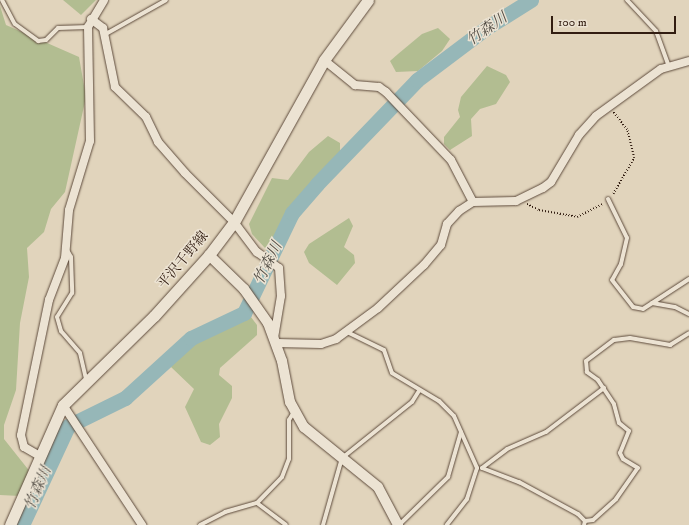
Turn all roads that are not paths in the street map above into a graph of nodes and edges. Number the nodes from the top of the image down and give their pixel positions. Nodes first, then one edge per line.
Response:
1 (2, 0) edge
2 (104, 0) edge
3 (166, 0) edge
4 (368, 0) edge
5 (627, 0) edge
6 (90, 23) junction
7 (104, 35) junction
8 (324, 60) junction
9 (689, 61) edge
10 (668, 66) junction
11 (608, 199) road end
12 (473, 202) junction
13 (234, 222) junction
14 (67, 250) junction
15 (209, 255) junction
16 (689, 279) edge
17 (652, 303) junction
18 (689, 314) edge
19 (345, 331) junction
20 (689, 333) edge
21 (276, 341) junction
22 (86, 380) junction
23 (604, 388) junction
24 (419, 391) junction
25 (62, 405) junction
26 (294, 411) junction
27 (461, 432) junction
28 (38, 455) junction
29 (342, 458) junction
30 (480, 468) junction
31 (257, 503) junction
32 (585, 523) edge
33 (10, 525) edge
34 (142, 525) edge
35 (200, 525) edge
36 (286, 525) edge
37 (323, 525) edge
38 (398, 525) edge
39 (447, 525) edge

1 - 6 lane
2 - 6 street
3 - 7 lane
4 - 8 main road, 平沢千野線
5 - 10 lane
6 - 7 street
6 - 14 street
7 - 13 street
8 - 12 street
8 - 13 main road, 平沢千野線
9 - 10 street
10 - 12 street
11 - 17 lane
12 - 19 street
13 - 15 main road, 平沢千野線
13 - 21 street
14 - 22 lane
14 - 28 street
15 - 21 street
15 - 22 main road, 平沢千野線
16 - 17 lane
17 - 18 lane
19 - 21 street
19 - 24 lane
20 - 23 lane
21 - 26 street
22 - 25 main road, 平沢千野線
23 - 30 lane
23 - 32 lane
24 - 27 lane
24 - 29 lane
25 - 28 main road, 平沢千野線
25 - 34 street
26 - 29 street
26 - 31 lane
27 - 30 lane
27 - 38 lane
28 - 33 main road, 平沢千野線
29 - 37 lane
29 - 38 street
30 - 32 lane
30 - 39 lane
31 - 35 lane
31 - 36 lane

